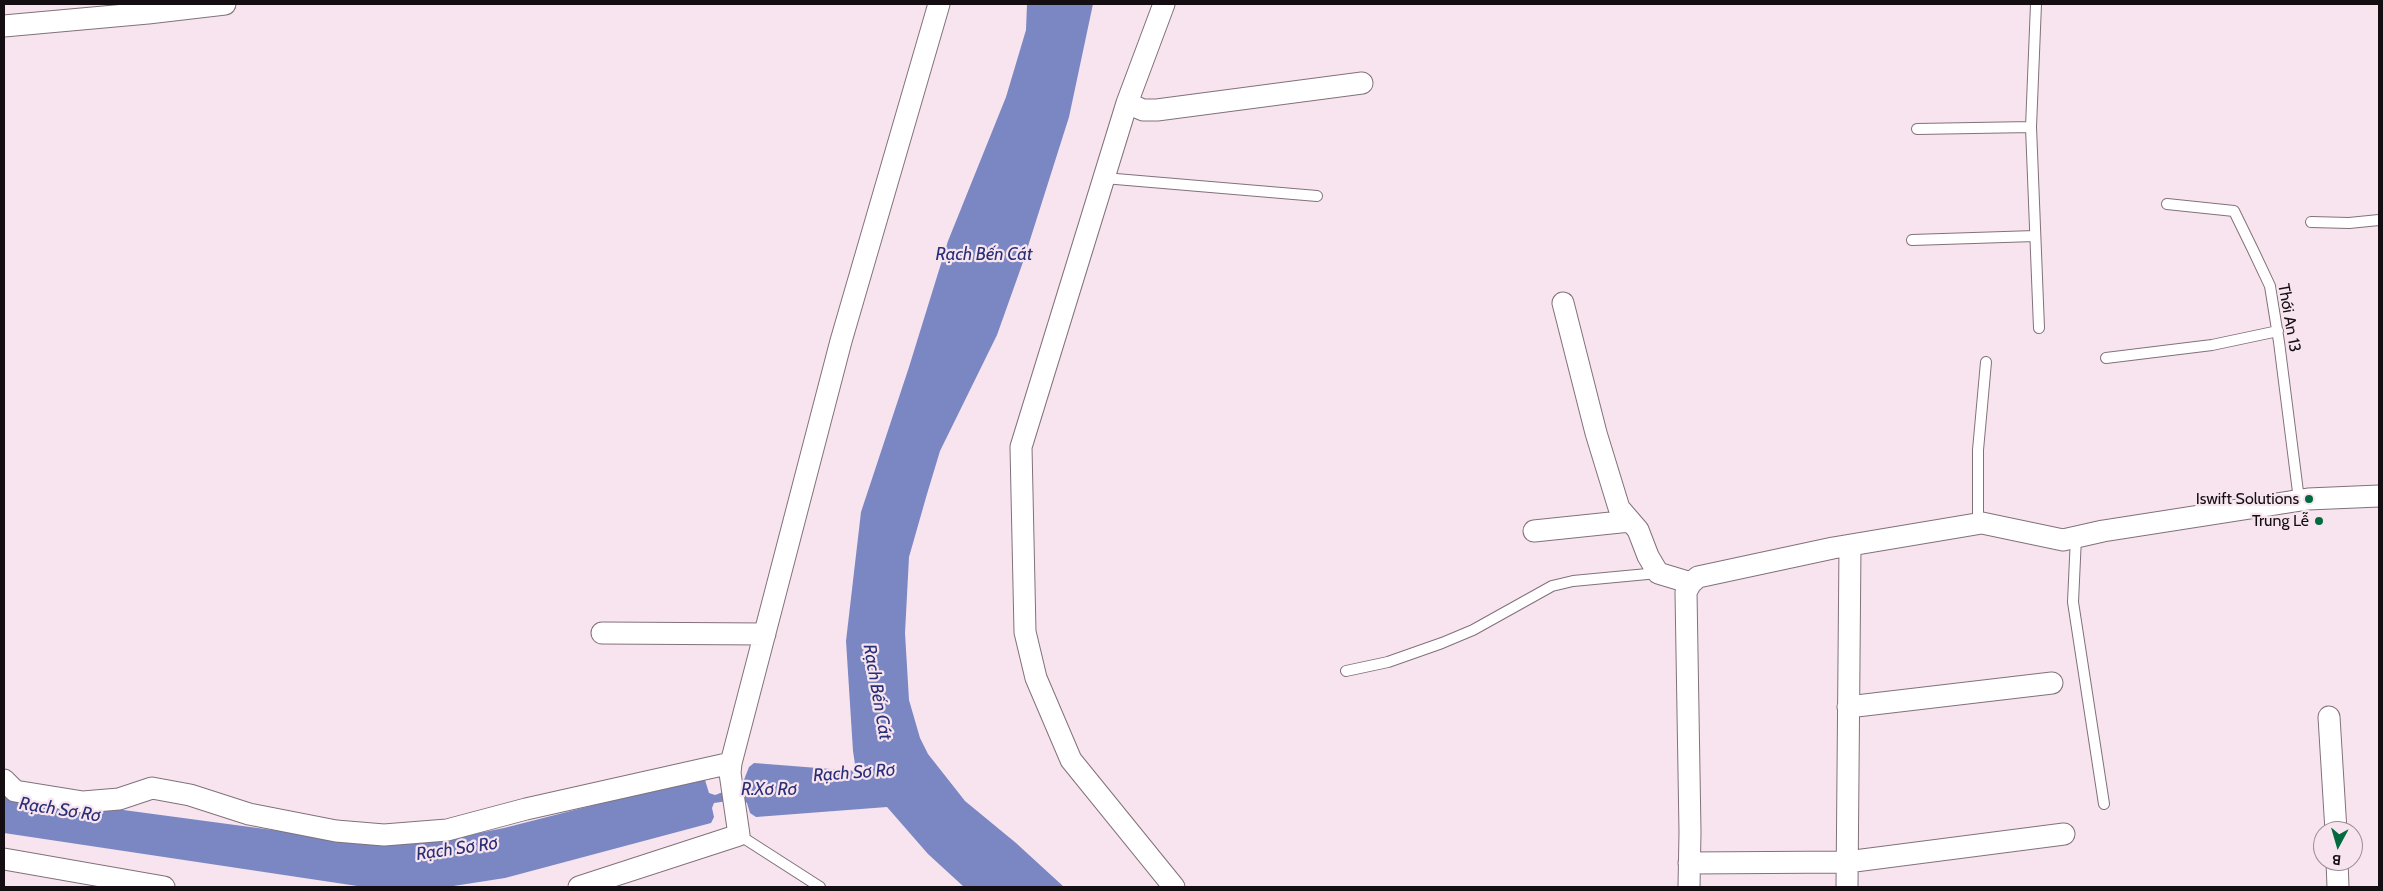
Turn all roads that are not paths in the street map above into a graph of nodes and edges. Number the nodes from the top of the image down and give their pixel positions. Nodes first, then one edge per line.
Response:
1 (225, 4) edge
2 (939, 4) edge
3 (1164, 4) edge
4 (2036, 4) edge
5 (4, 26) edge
6 (1362, 83) dead end
7 (1127, 103) junction
8 (2031, 127) junction
9 (1917, 128) dead end
10 (1104, 178) junction
11 (1317, 196) dead end
12 (2167, 204) dead end
13 (2379, 220) edge
14 (2311, 222) dead end
15 (2035, 236) junction
16 (1912, 240) dead end
17 (1563, 303) dead end
18 (2039, 328) dead end
19 (2278, 331) junction
20 (2106, 358) dead end
21 (1986, 362) dead end
22 (2379, 496) edge
23 (2308, 499) junction
24 (1630, 521) junction
25 (1978, 524) junction
26 (1534, 531) dead end
27 (2076, 537) junction
28 (1850, 546) junction
29 (1658, 573) junction
30 (1691, 583) junction
31 (602, 633) dead end
32 (765, 634) junction
33 (1346, 671) dead end
34 (2052, 683) dead end
35 (1848, 708) junction
36 (2329, 717) dead end
37 (731, 768) junction
38 (4, 780) edge
39 (2104, 804) dead end
40 (2335, 821) edge
41 (739, 832) junction
42 (2064, 834) dead end
43 (4, 859) edge
44 (1689, 862) junction
45 (1847, 862) junction
46 (2337, 871) edge
47 (164, 887) edge
48 (579, 887) edge
49 (820, 887) edge
50 (1174, 887) edge
51 (1689, 887) edge
52 (1847, 887) edge
53 (2338, 887) edge

1 - 5 street
2 - 32 street
3 - 7 street
4 - 8 lane
6 - 7 street
7 - 10 street
8 - 9 lane
8 - 15 lane
10 - 11 lane
10 - 50 street
12 - 19 lane, Thới An 13
13 - 14 lane
15 - 16 lane
15 - 18 lane
17 - 24 street
19 - 20 lane
19 - 23 lane, Thới An 13
21 - 25 lane
22 - 23 street
23 - 27 street
24 - 26 street
24 - 29 street
25 - 27 street
25 - 28 street
27 - 39 lane
28 - 30 street
28 - 35 street
29 - 30 street
29 - 33 lane
30 - 44 street
31 - 32 street
32 - 37 street
34 - 35 street
35 - 45 street
36 - 40 street
37 - 38 street
37 - 41 street
41 - 48 street
41 - 49 lane
42 - 45 street
43 - 47 street
44 - 45 street
44 - 51 street
45 - 52 street
46 - 53 street

